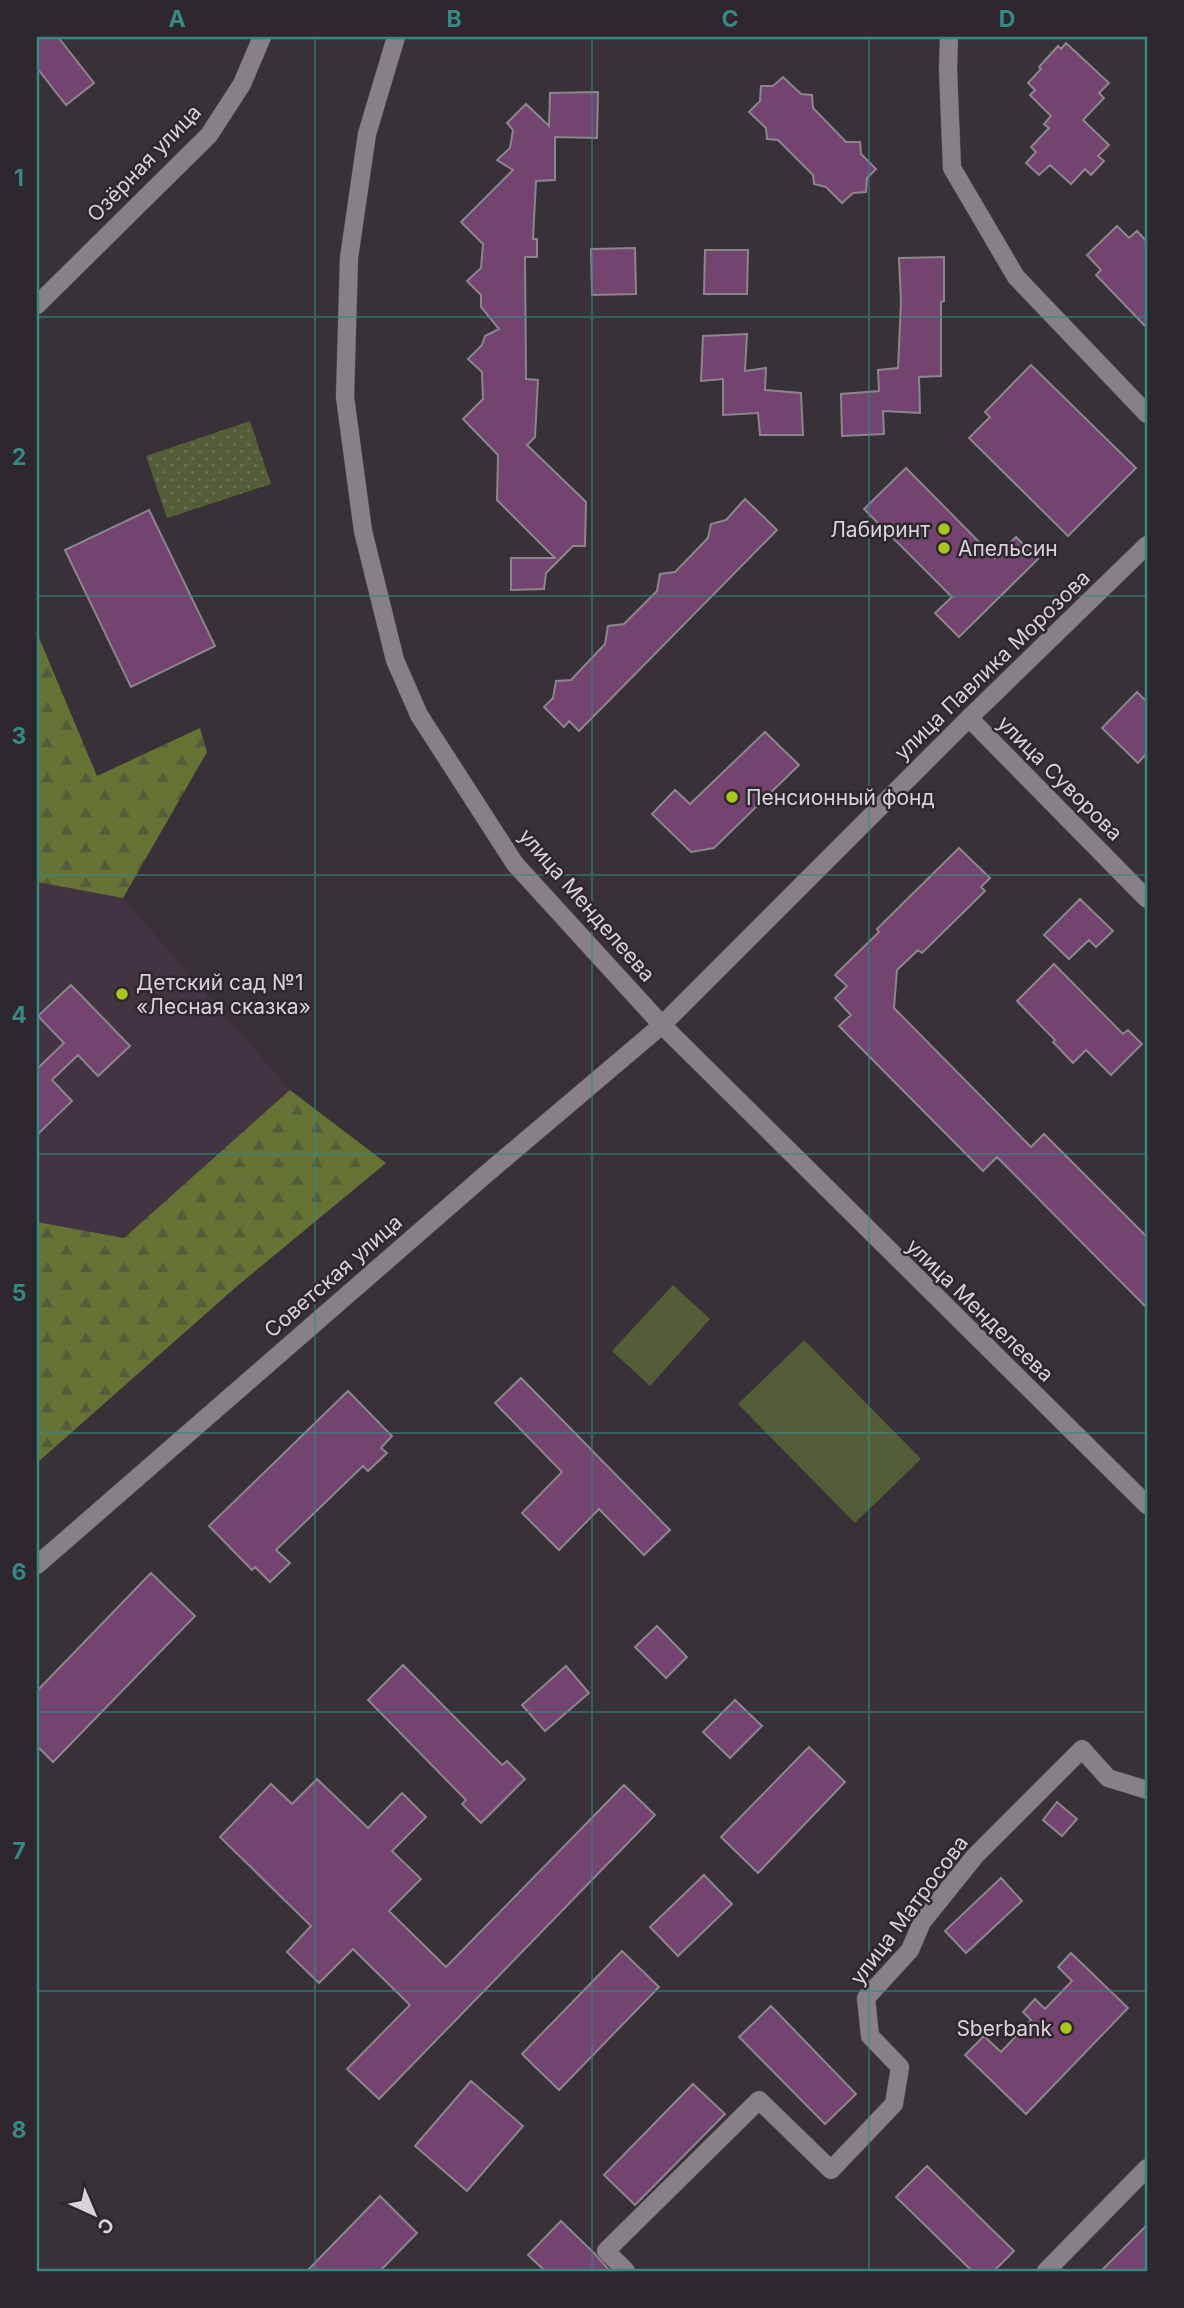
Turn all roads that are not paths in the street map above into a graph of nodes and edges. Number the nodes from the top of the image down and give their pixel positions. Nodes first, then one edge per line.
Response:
1 (262, 37) edge
2 (396, 37) edge
3 (949, 37) edge
4 (37, 305) edge
5 (1147, 415) edge
6 (1147, 545) edge
7 (969, 718) junction
8 (1147, 899) edge
9 (662, 1025) junction
10 (1147, 1505) edge
11 (37, 1565) edge
12 (1147, 1790) edge
13 (1147, 2168) edge
14 (626, 2271) edge
15 (1046, 2271) edge

1 - 4 street, Озёрная улица
2 - 9 street, улица Менделеева
3 - 5 street
6 - 7 street, улица Павлика Морозова
7 - 8 street, улица Суворова
7 - 9 street, улица Павлика Морозова
9 - 10 street, улица Менделеева
9 - 11 street, Советская улица
12 - 14 street, улица Матросова
13 - 15 street

